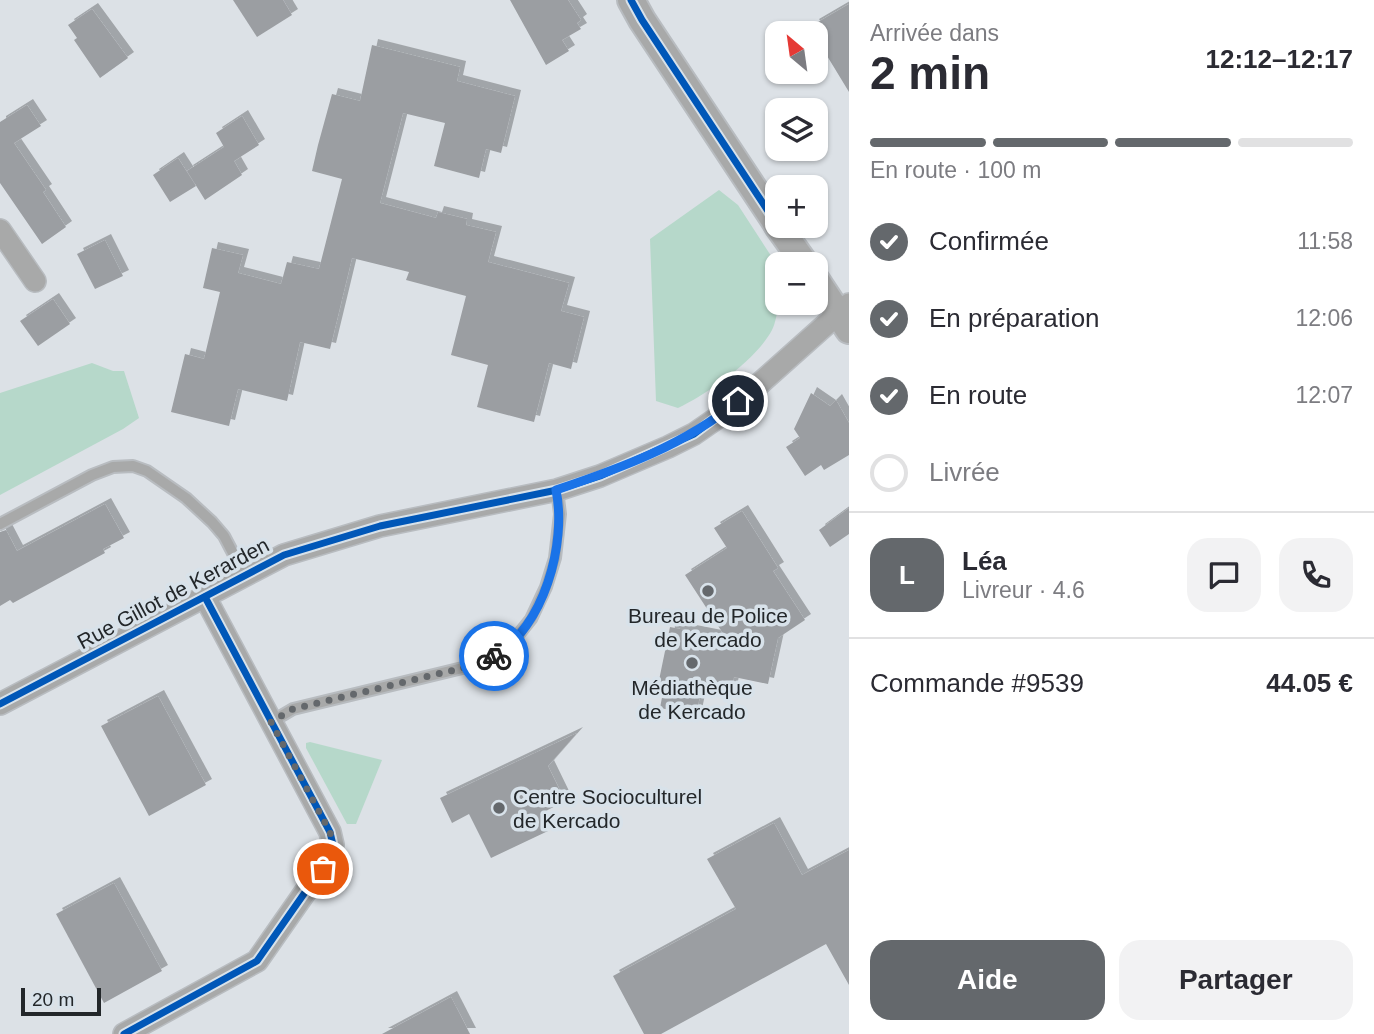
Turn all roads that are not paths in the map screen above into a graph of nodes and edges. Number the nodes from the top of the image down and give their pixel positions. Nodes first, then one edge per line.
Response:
1 (631, 0) edge
2 (765, 205) edge
3 (0, 230) edge
4 (35, 281) dead end
5 (828, 294) edge
6 (845, 315) edge
7 (556, 490) junction
8 (0, 524) edge
9 (245, 576) junction
10 (205, 597) junction
11 (0, 704) edge
12 (271, 722) junction
13 (124, 1034) edge

1 - 2 street
3 - 4 street
5 - 6 street
6 - 7 street, Rue Gillot de Kerarden
7 - 9 street, Rue Gillot de Kerarden
7 - 12 lane
8 - 9 lane
9 - 10 street, Rue Gillot de Kerarden
10 - 11 street, Rue Gillot de Kerarden
10 - 12 street
12 - 13 street

